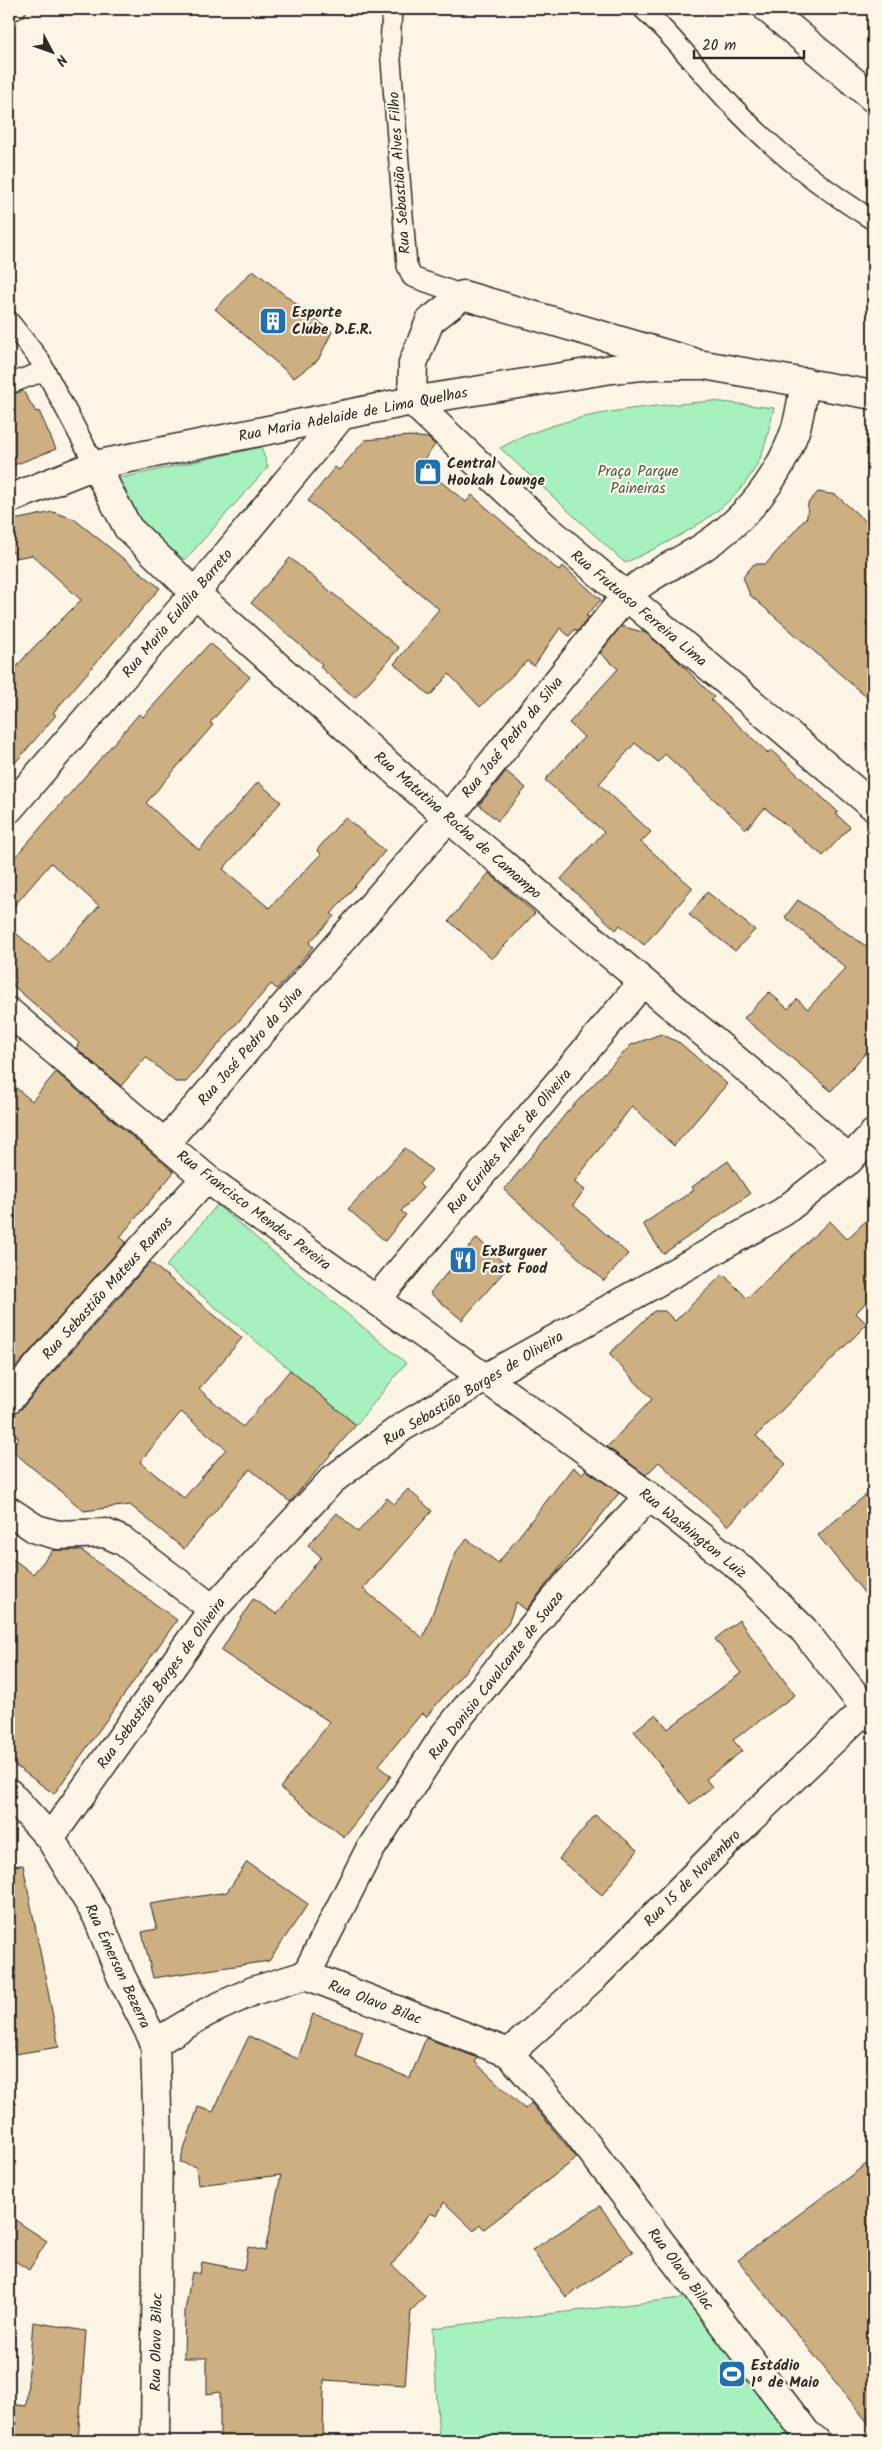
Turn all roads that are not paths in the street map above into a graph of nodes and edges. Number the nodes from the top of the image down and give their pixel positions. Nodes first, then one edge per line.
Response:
1 (16, 9) edge
2 (392, 9) edge
3 (643, 9) edge
4 (768, 9) edge
5 (9, 12) edge
6 (873, 98) edge
7 (873, 220) edge
8 (463, 295) junction
9 (9, 321) edge
10 (704, 365) junction
11 (44, 371) junction
12 (805, 382) junction
13 (9, 384) edge
14 (873, 395) edge
15 (412, 401) junction
16 (342, 415) junction
17 (95, 466) junction
18 (9, 499) edge
19 (195, 593) junction
20 (625, 597) junction
21 (873, 806) edge
22 (9, 808) edge
23 (448, 818) junction
24 (643, 982) junction
25 (9, 1012) edge
26 (873, 1134) edge
27 (165, 1143) junction
28 (850, 1160) junction
29 (206, 1178) junction
30 (376, 1300) junction
31 (485, 1378) junction
32 (9, 1399) edge
33 (649, 1496) junction
34 (9, 1511) edge
35 (213, 1609) junction
36 (871, 1710) edge
37 (9, 1793) edge
38 (50, 1838) junction
39 (306, 1976) junction
40 (155, 2043) junction
41 (509, 2053) junction
42 (154, 2441) edge
43 (816, 2441) edge

1 - 5 lane
2 - 8 lane, Rua Sebastião Alves Filho
3 - 7 lane
4 - 6 street
8 - 10 street, Rua Maria Adelaide de Lima Quelhas
8 - 15 street
9 - 11 lane
10 - 12 street, Rua Maria Adelaide de Lima Quelhas
10 - 15 street, Rua Maria Adelaide de Lima Quelhas
11 - 13 lane
11 - 17 lane
12 - 14 street, Rua Maria Adelaide de Lima Quelhas
12 - 20 street, Rua José Pedro da Silva
15 - 16 street, Rua Maria Adelaide de Lima Quelhas
15 - 20 street, Rua Frutuoso Ferreira Lima
16 - 17 street, Rua Maria Adelaide de Lima Quelhas
16 - 19 street, Rua Maria Eulália Barreto
17 - 18 street, Rua Maria Adelaide de Lima Quelhas
17 - 19 street, Rua Matutina Rocha de Camampo
19 - 22 street, Rua Maria Eulália Barreto
19 - 23 street, Rua Matutina Rocha de Camampo
20 - 21 street, Rua Frutuoso Ferreira Lima
20 - 23 street, Rua José Pedro da Silva
23 - 24 street, Rua Matutina Rocha de Camampo
23 - 27 street, Rua José Pedro da Silva
24 - 28 street, Rua Matutina Rocha de Camampo
24 - 30 street, Rua Eurides Alves de Oliveira
25 - 27 street, Rua Francisco Mendes Pereira
26 - 28 street, Rua Sebastião Borges de Oliveira
27 - 29 street, Rua Francisco Mendes Pereira
28 - 31 street, Rua Sebastião Borges de Oliveira
29 - 30 street, Rua Francisco Mendes Pereira
29 - 32 street, Rua Sebastião Mateus Ramos
30 - 31 street, Rua Francisco Mendes Pereira
31 - 33 street, Rua Washington Luiz
31 - 35 street, Rua Sebastião Borges de Oliveira
33 - 36 street, Rua Washington Luiz
33 - 39 street, Rua Donisio Cavalcante de Souza
34 - 35 street
35 - 38 street, Rua Sebastião Borges de Oliveira
36 - 41 street, Rua 15 de Novembro
37 - 38 street, Rua Émerson Bezerra
38 - 40 street, Rua Émerson Bezerra
39 - 40 street
39 - 41 street, Rua Olavo Bilac
40 - 42 street, Rua Olavo Bilac
41 - 43 street, Rua Olavo Bilac

